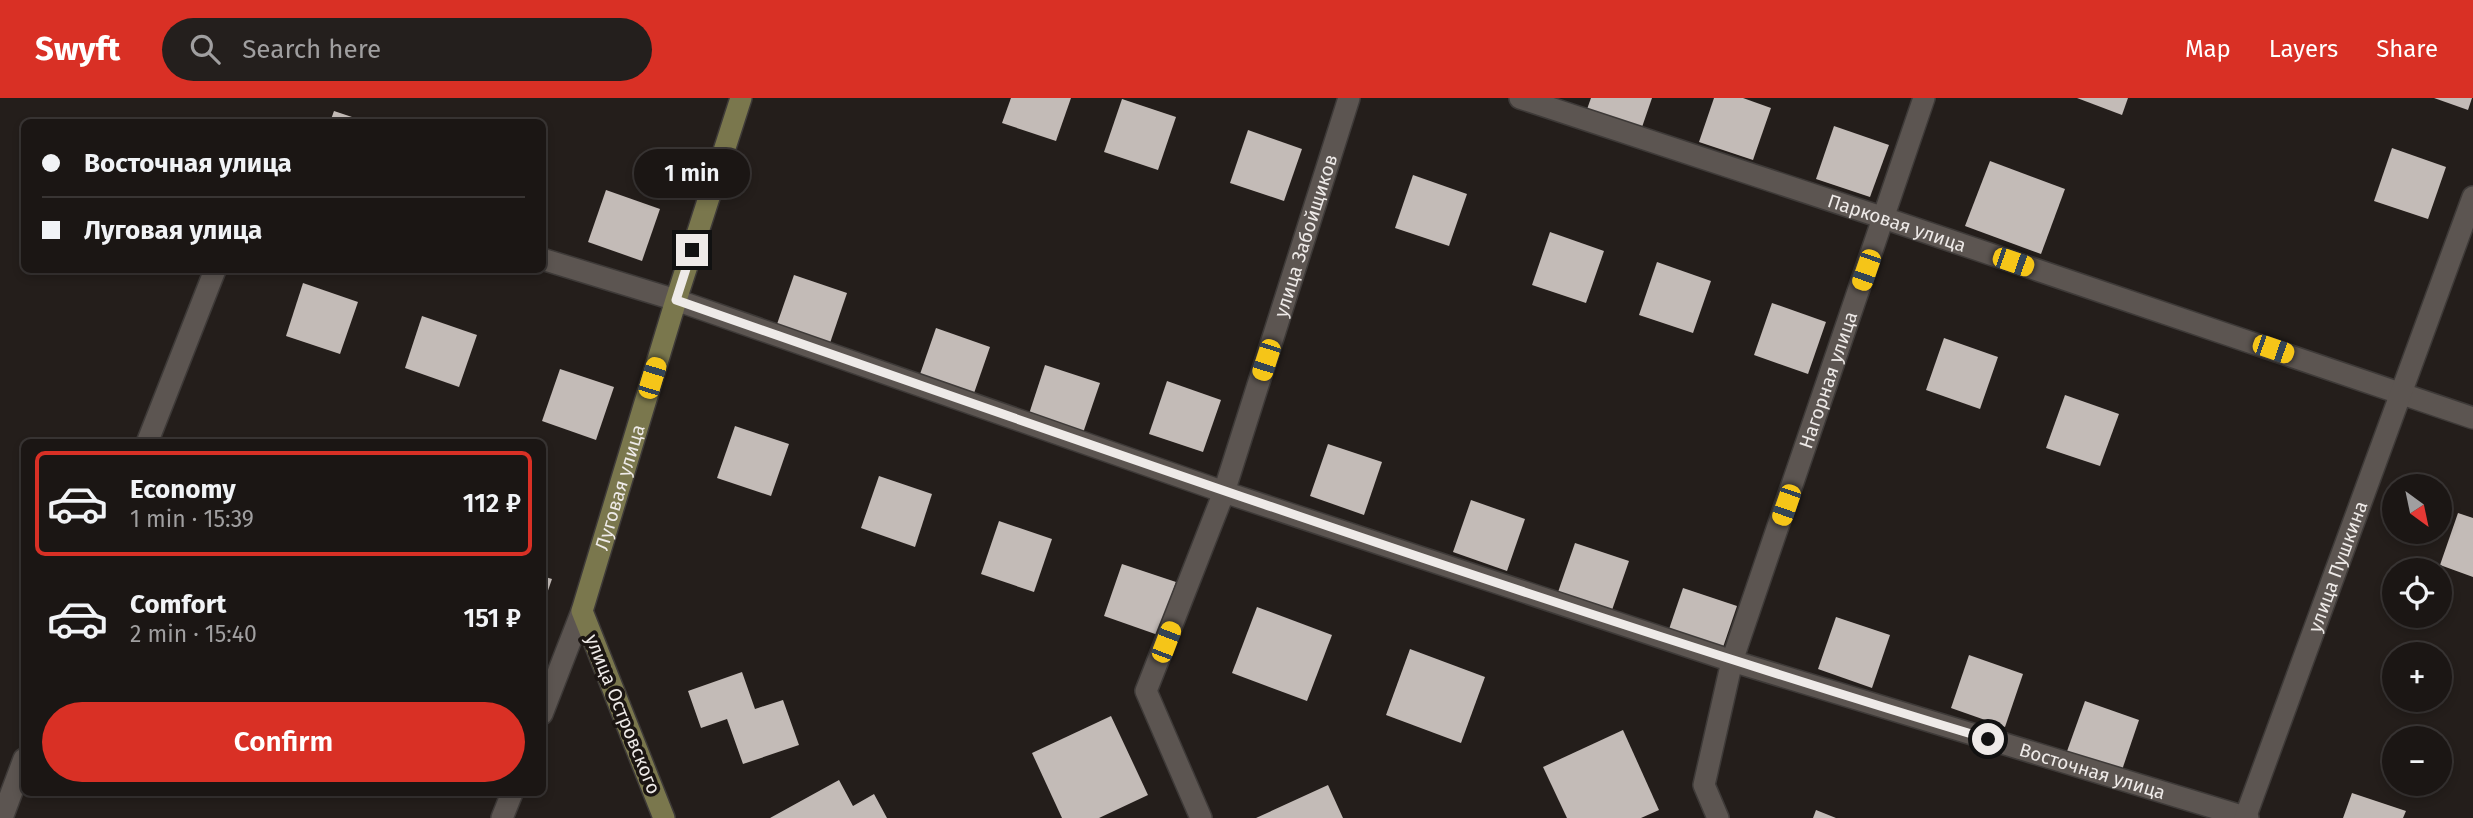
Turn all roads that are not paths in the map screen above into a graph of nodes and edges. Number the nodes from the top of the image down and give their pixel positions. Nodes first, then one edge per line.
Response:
1 (741, 98) edge
2 (1349, 98) edge
3 (1520, 98) edge
4 (1924, 98) edge
5 (2473, 197) edge
6 (1884, 218) junction
7 (546, 260) edge
8 (214, 273) edge
9 (676, 300) junction
10 (2402, 393) junction
11 (2473, 418) edge
12 (149, 439) edge
13 (1224, 492) junction
14 (582, 611) junction
15 (1732, 661) junction
16 (546, 704) edge
17 (21, 767) edge
18 (511, 796) edge
19 (2, 818) edge
20 (502, 818) edge
21 (664, 818) edge
22 (1200, 818) edge
23 (1718, 818) edge
24 (2246, 818) edge

1 - 9 main road, Луговая улица
2 - 13 street, улица Забойщиков
3 - 6 street, Парковая улица
4 - 6 street, Нагорная улица
5 - 10 street, улица Пушкина
6 - 10 street, Парковая улица
6 - 15 street, Нагорная улица
7 - 9 street, Восточная улица
8 - 12 street
9 - 13 street, Восточная улица
9 - 14 main road, Луговая улица
10 - 11 street, Парковая улица
10 - 24 street, улица Пушкина
13 - 15 street, Восточная улица
13 - 22 street, улица Забойщиков
14 - 16 street, Луговая улица
14 - 21 main road, улица Островского
15 - 23 street, Нагорная улица
15 - 24 street, Восточная улица
17 - 19 street
18 - 20 street

